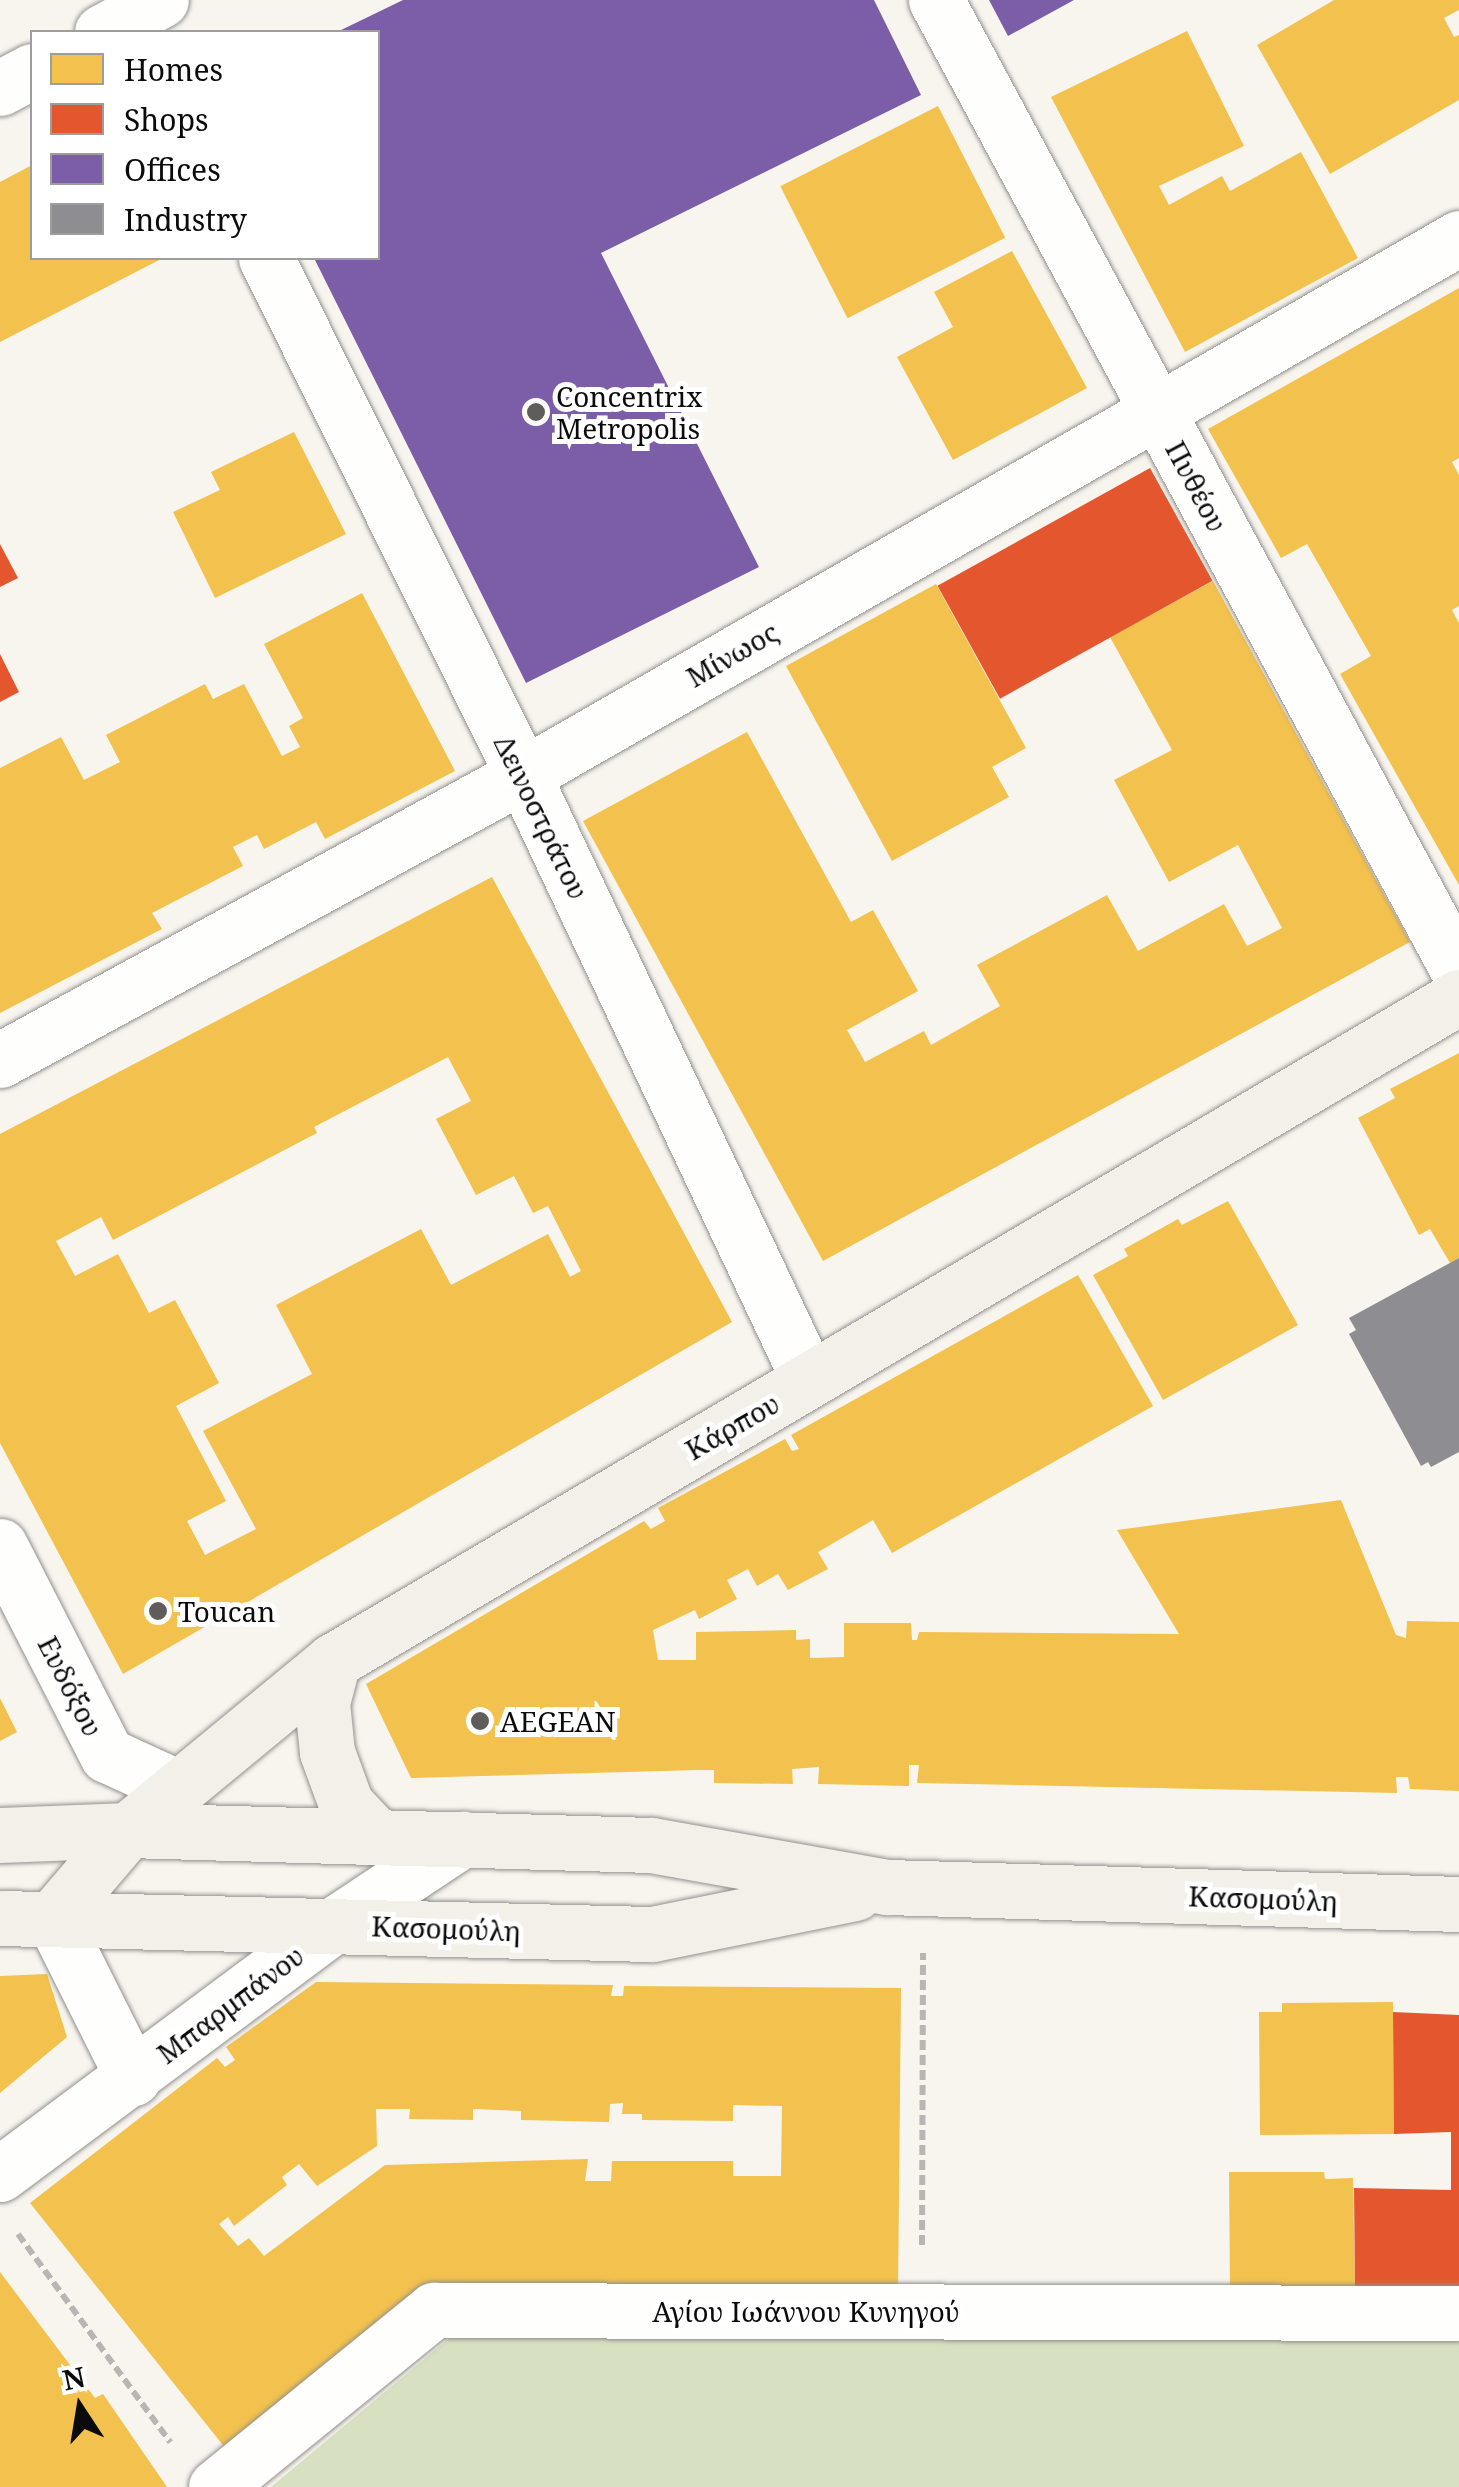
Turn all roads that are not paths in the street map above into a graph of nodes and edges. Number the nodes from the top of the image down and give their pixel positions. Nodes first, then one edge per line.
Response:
1 (936, 0) edge
2 (30, 72) edge
3 (0, 88) edge
4 (1459, 238) edge
5 (267, 260) edge
6 (1156, 408) junction
7 (523, 776) junction
8 (1459, 972) edge
9 (1459, 998) edge
10 (0, 1060) edge
11 (809, 1380) junction
12 (0, 1546) edge
13 (333, 1661) junction
14 (178, 1788) junction
15 (128, 1830) junction
16 (0, 1835) edge
17 (377, 1837) junction
18 (463, 1838) junction
19 (905, 1887) junction
20 (1459, 1904) edge
21 (26, 1918) edge
22 (335, 1924) junction
23 (133, 2078) junction
24 (6, 2199) edge
25 (1459, 2313) edge
26 (198, 2472) edge

1 - 6 street, Πυθέου
2 - 3 street
4 - 6 street, Μίνωος
5 - 7 street, Δεινοστράτου
6 - 7 street, Μίνωος
6 - 8 street, Πυθέου
7 - 10 street, Μίνωος
7 - 11 street, Δεινοστράτου
9 - 11 main road, Κάρπου
11 - 13 main road, Κάρπου
12 - 14 street, Ευδόξου
13 - 14 main road, Κάρπου
13 - 17 main road
14 - 15 main road, Κάρπου
15 - 16 main road, Κασομούλη
15 - 17 main road, Κασομούλη
15 - 21 main road, Κάρπου
17 - 18 main road, Κασομούλη
18 - 19 main road, Κασομούλη
18 - 22 street, Μπαρμπάνου
19 - 20 main road, Κασομούλη
19 - 22 main road, Κασομούλη
21 - 22 main road, Κασομούλη
21 - 23 street
22 - 23 street, Μπαρμπάνου
23 - 24 street, Μπαρμπάνου
25 - 26 street, Αγίου Ιωάννου Κυνηγού

